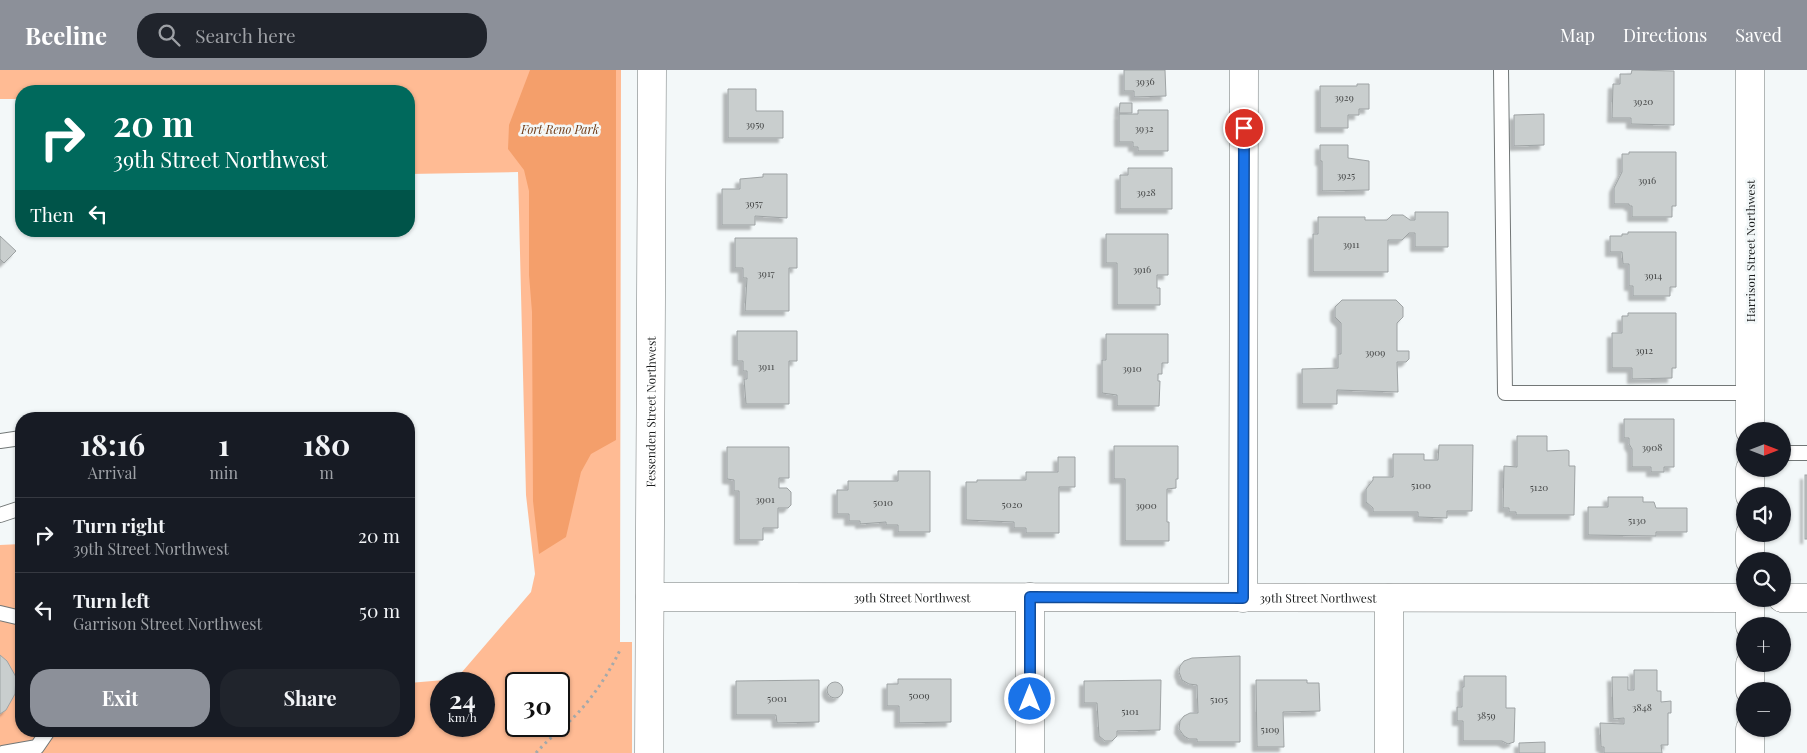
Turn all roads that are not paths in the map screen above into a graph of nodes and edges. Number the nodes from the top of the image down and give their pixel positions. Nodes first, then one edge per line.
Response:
1 (652, 70) edge
2 (1244, 70) edge
3 (1501, 70) edge
4 (1750, 70) edge
5 (1750, 393) junction
6 (1750, 422) edge
7 (15, 439) edge
8 (0, 441) edge
9 (1791, 453) edge
10 (1807, 454) edge
11 (15, 510) edge
12 (0, 515) edge
13 (650, 597) junction
14 (1030, 597) junction
15 (1243, 598) junction
16 (1389, 598) junction
17 (1736, 598) edge
18 (1791, 598) edge
19 (1807, 598) edge
20 (0, 613) edge
21 (15, 617) edge
22 (44, 737) edge
23 (1750, 737) edge
24 (3, 753) edge
25 (649, 753) edge
26 (1030, 753) edge
27 (1389, 753) edge
28 (1750, 753) edge

1 - 13 street, Fessenden Street Northwest
2 - 15 street
3 - 5 lane
4 - 5 street, Harrison Street Northwest
5 - 6 street, Harrison Street Northwest
7 - 8 lane
9 - 10 lane
11 - 12 lane
13 - 14 street, 39th Street Northwest
13 - 25 street, Fessenden Street Northwest
14 - 15 street, 39th Street Northwest
14 - 26 street
15 - 16 street, 39th Street Northwest
16 - 17 street, 39th Street Northwest
16 - 27 street
18 - 19 street
20 - 21 lane
22 - 24 lane
23 - 28 street

